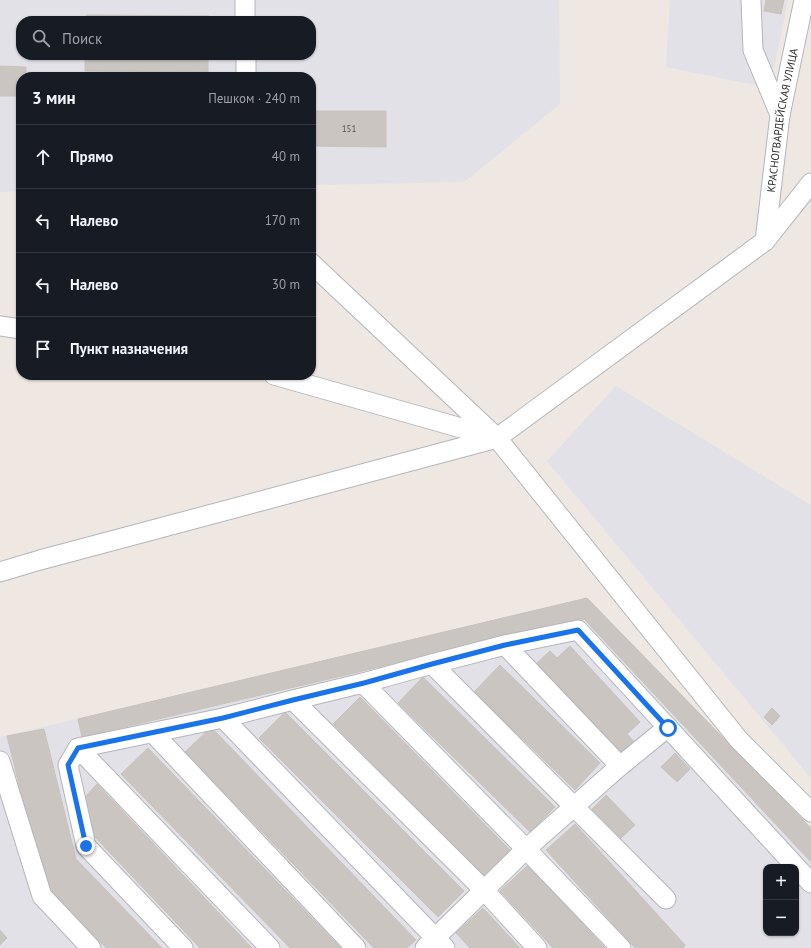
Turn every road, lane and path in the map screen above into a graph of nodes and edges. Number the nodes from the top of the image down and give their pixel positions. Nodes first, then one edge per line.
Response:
1 (245, 0) edge
2 (751, 0) edge
3 (804, 0) edge
4 (245, 16) edge
5 (246, 60) edge
6 (246, 72) edge
7 (780, 115) junction
8 (811, 183) edge
9 (765, 241) junction
10 (316, 268) edge
11 (0, 326) edge
12 (16, 328) edge
13 (292, 380) edge
14 (497, 438) junction
15 (0, 572) edge
16 (505, 645) junction
17 (432, 664) junction
18 (364, 683) junction
19 (293, 700) junction
20 (223, 718) junction
21 (668, 728) junction
22 (153, 732) junction
23 (78, 748) junction
24 (0, 761) edge
25 (620, 766) junction
26 (574, 806) junction
27 (811, 812) edge
28 (526, 849) junction
29 (811, 883) edge
30 (484, 890) junction
31 (666, 899) dead end
32 (435, 945) edge
33 (91, 948) edge
34 (183, 948) edge
35 (270, 948) edge
36 (356, 948) edge
37 (536, 948) edge
38 (621, 948) edge

1 - 4 street
2 - 7 street
3 - 7 street, КРАСНОГВАРДЕЙСКАЯ УЛИЦА
5 - 6 street
7 - 9 street, КРАСНОГВАРДЕЙСКАЯ УЛИЦА
8 - 9 street
9 - 14 street
10 - 14 street
11 - 12 street
13 - 14 street
14 - 15 street
14 - 27 street
16 - 17 street
16 - 21 street
16 - 25 street
17 - 18 street
17 - 26 street
18 - 19 street
18 - 28 street
19 - 20 street
19 - 30 street
20 - 22 street
20 - 32 street
21 - 25 street
21 - 29 street
22 - 23 street
22 - 36 street
23 - 34 street
23 - 35 street
24 - 33 street
25 - 26 street
26 - 28 street
26 - 31 street
28 - 30 street
28 - 38 street
30 - 32 street
30 - 37 street

